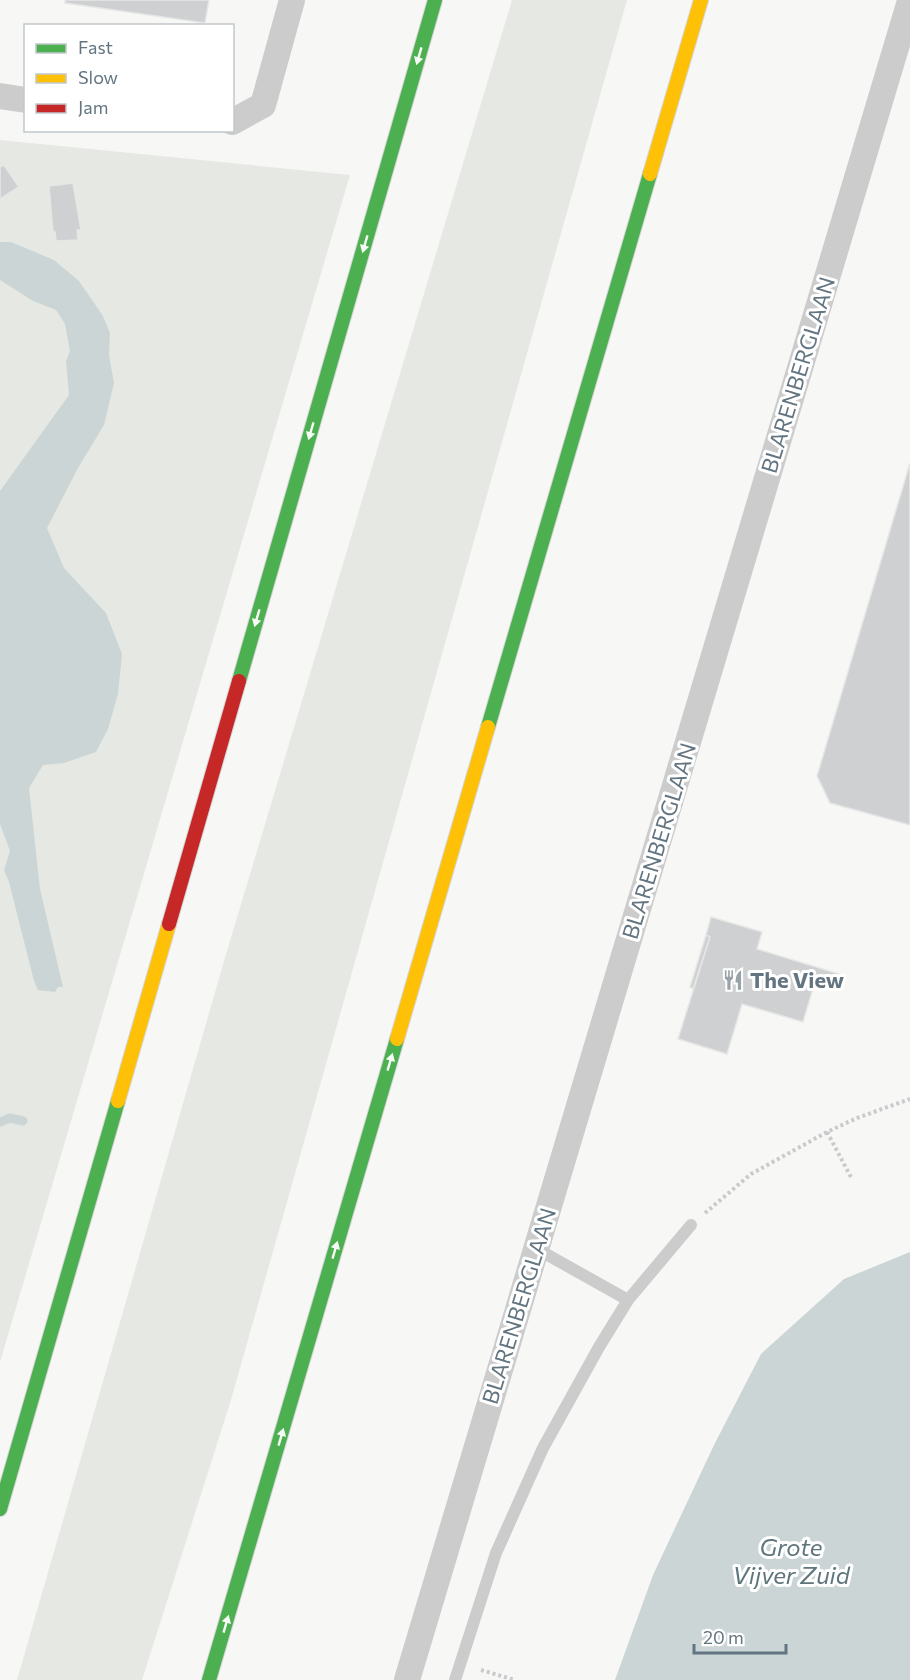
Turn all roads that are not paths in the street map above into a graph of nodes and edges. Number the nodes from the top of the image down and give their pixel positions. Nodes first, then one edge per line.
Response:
1 (292, 0) edge
2 (435, 0) edge
3 (701, 0) edge
4 (910, 1) edge
5 (0, 96) edge
6 (24, 100) edge
7 (234, 121) edge
8 (691, 1225) road end
9 (537, 1249) junction
10 (628, 1300) junction
11 (0, 1509) edge
12 (209, 1680) edge
13 (407, 1680) edge
14 (455, 1680) edge

1 - 7 street
2 -> 11 highway
12 -> 3 highway
4 - 9 street, BLARENBERGLAAN
5 - 6 street
8 - 10 lane
9 - 10 lane
9 - 13 street, BLARENBERGLAAN
10 - 14 lane

